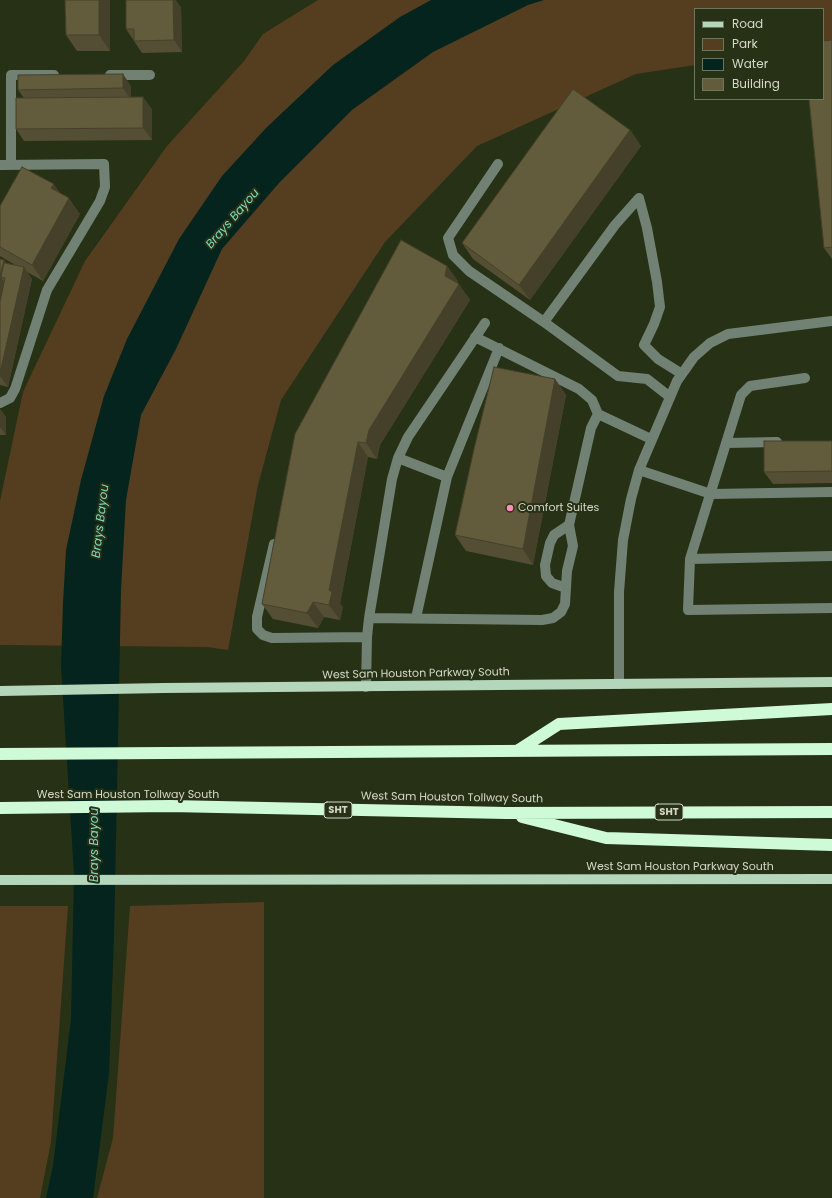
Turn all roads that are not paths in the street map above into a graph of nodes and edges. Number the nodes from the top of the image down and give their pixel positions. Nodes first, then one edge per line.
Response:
1 (65, 75) edge
2 (104, 75) edge
3 (150, 75) dead end
4 (498, 164) dead end
5 (0, 165) edge
6 (11, 165) junction
7 (832, 321) edge
8 (544, 322) junction
9 (485, 323) dead end
10 (475, 336) junction
11 (499, 348) junction
12 (682, 374) junction
13 (806, 378) dead end
14 (670, 397) junction
15 (0, 403) edge
16 (598, 414) junction
17 (651, 439) junction
18 (787, 442) edge
19 (727, 443) junction
20 (398, 458) junction
21 (639, 470) junction
22 (447, 478) junction
23 (832, 492) edge
24 (711, 494) junction
25 (569, 525) junction
26 (277, 532) edge
27 (832, 556) edge
28 (690, 559) junction
29 (566, 588) junction
30 (832, 608) edge
31 (369, 618) junction
32 (416, 618) junction
33 (367, 637) junction
34 (832, 682) edge
35 (619, 684) junction
36 (366, 687) junction
37 (0, 691) edge
38 (832, 709) edge
39 (832, 749) edge
40 (517, 751) junction
41 (0, 754) edge
42 (0, 808) edge
43 (832, 812) edge
44 (506, 813) junction
45 (832, 846) edge
46 (832, 879) edge
47 (0, 880) edge

1 - 6 street
2 - 3 street
4 - 8 street
5 - 6 street
6 - 15 street
7 - 12 street
8 - 12 street
8 - 14 street
9 - 10 street
10 - 11 street
10 - 20 street
11 - 16 street
11 - 22 street
12 - 14 street
13 - 19 street
14 - 17 street
16 - 17 street
16 - 25 street
17 - 21 street
18 - 19 street
19 - 24 street
20 - 22 street
20 - 31 street
21 - 24 street
21 - 35 street
22 - 32 street
23 - 24 street
24 - 28 street
25 - 29 street
25 - 29 street
26 - 33 street
27 - 28 street
28 - 30 street
29 - 32 street
31 - 32 street
31 - 33 street
33 - 36 street
34 - 35 main road, West Sam Houston Parkway South
35 - 36 main road, West Sam Houston Parkway South
36 - 37 main road, West Sam Houston Parkway South
38 - 40 highway
39 - 40 highway
40 - 41 highway
42 - 44 highway, West Sam Houston Tollway South / SHT
43 - 44 highway, West Sam Houston Tollway South / SHT
44 - 45 highway
46 - 47 main road, West Sam Houston Parkway South

